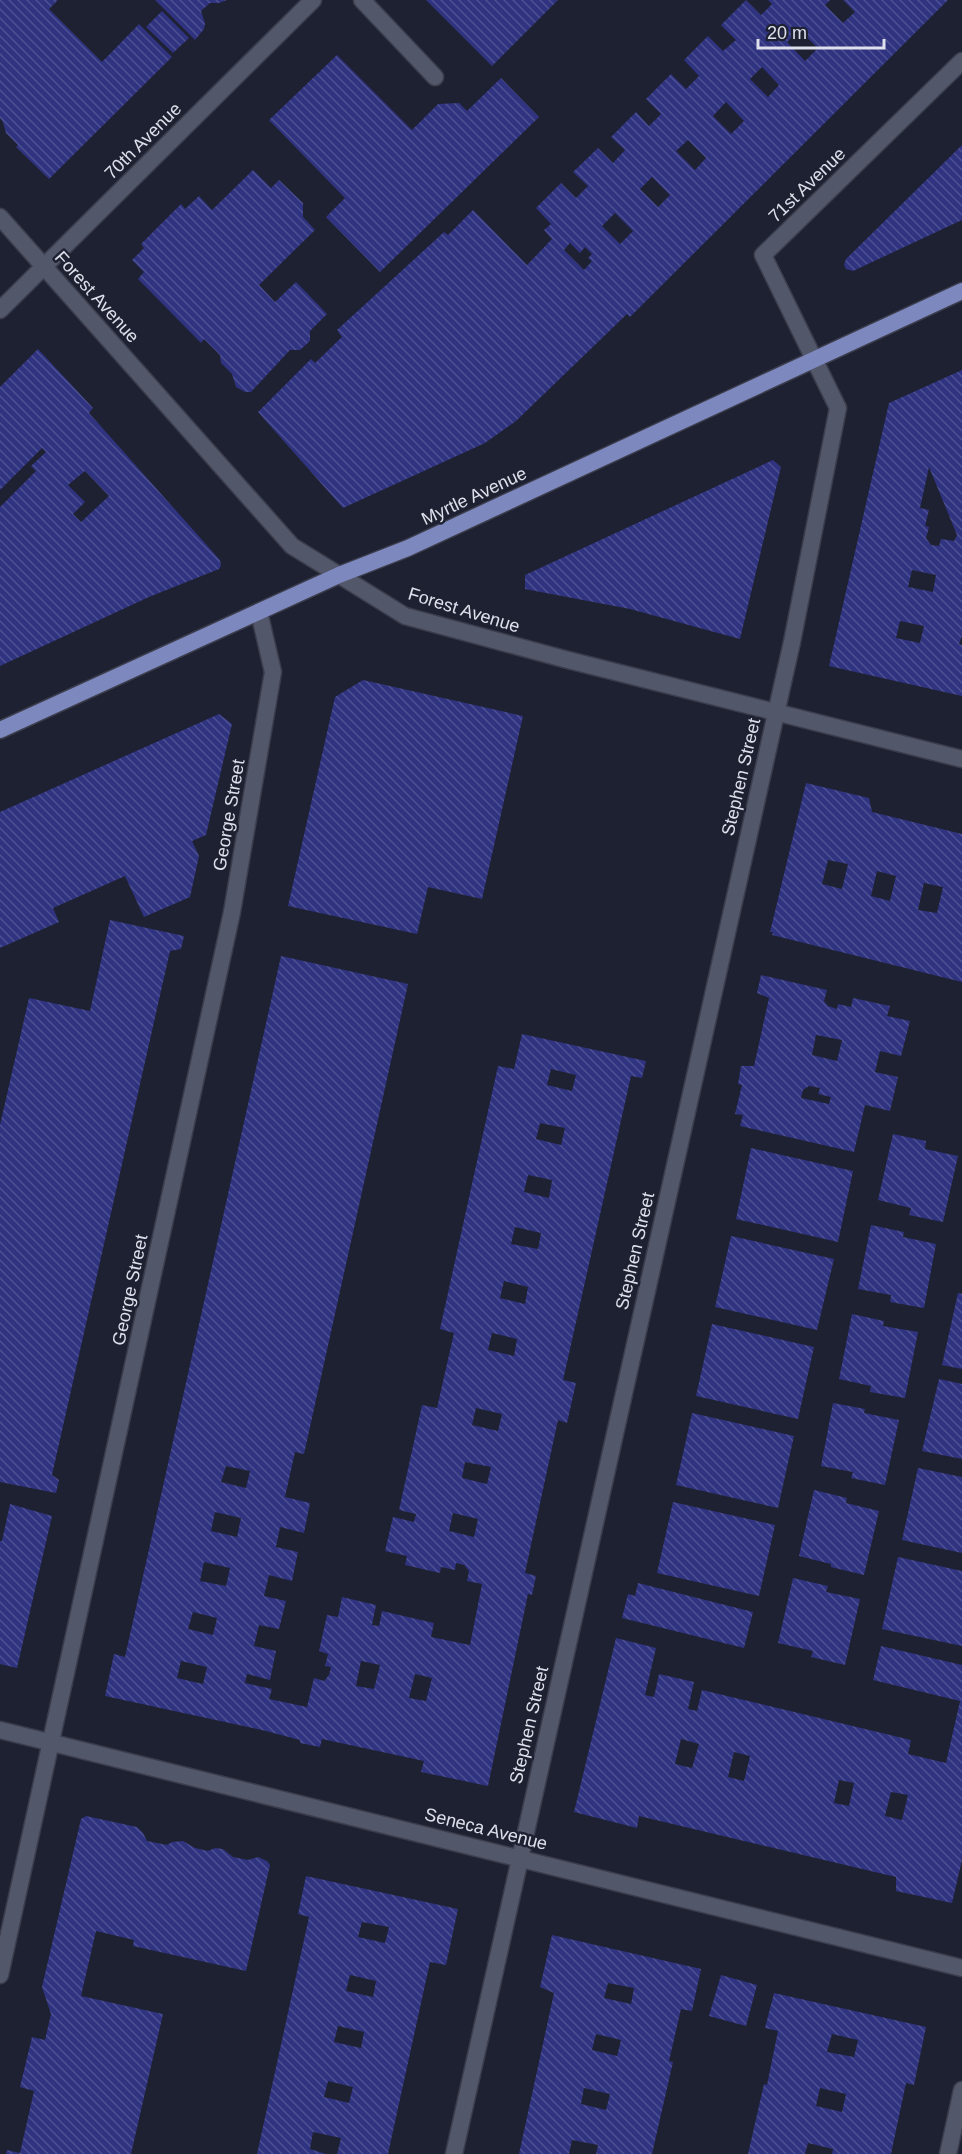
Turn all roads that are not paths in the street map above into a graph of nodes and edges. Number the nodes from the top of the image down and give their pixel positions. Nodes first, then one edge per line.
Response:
1 (313, 0) edge
2 (362, 0) edge
3 (962, 61) edge
4 (435, 77) dead end
5 (0, 217) edge
6 (44, 267) junction
7 (962, 291) edge
8 (0, 310) edge
9 (814, 360) junction
10 (339, 575) junction
11 (259, 612) junction
12 (776, 713) junction
13 (0, 730) edge
14 (962, 759) edge
15 (0, 1730) edge
16 (52, 1743) junction
17 (519, 1858) junction
18 (962, 1968) edge
19 (0, 1975) edge
20 (962, 2090) edge
21 (454, 2154) edge
22 (948, 2154) edge

1 - 6 street, 70th Avenue
2 - 4 street
3 - 9 street, 71st Avenue
5 - 6 street, Forest Avenue
6 - 8 street, 70th Avenue
6 - 10 street, Forest Avenue
7 - 9 main road, Myrtle Avenue
9 - 10 main road, Myrtle Avenue
9 - 12 street, Stephen Street
10 - 11 main road, Myrtle Avenue
10 - 12 street, Forest Avenue
11 - 13 main road, Myrtle Avenue
11 - 16 street, George Street
12 - 14 street, Forest Avenue
12 - 17 street, Stephen Street
15 - 16 street, Seneca Avenue
16 - 17 street, Seneca Avenue
16 - 19 street, George Street
17 - 18 street, Seneca Avenue
17 - 21 street, Stephen Street
20 - 22 street

